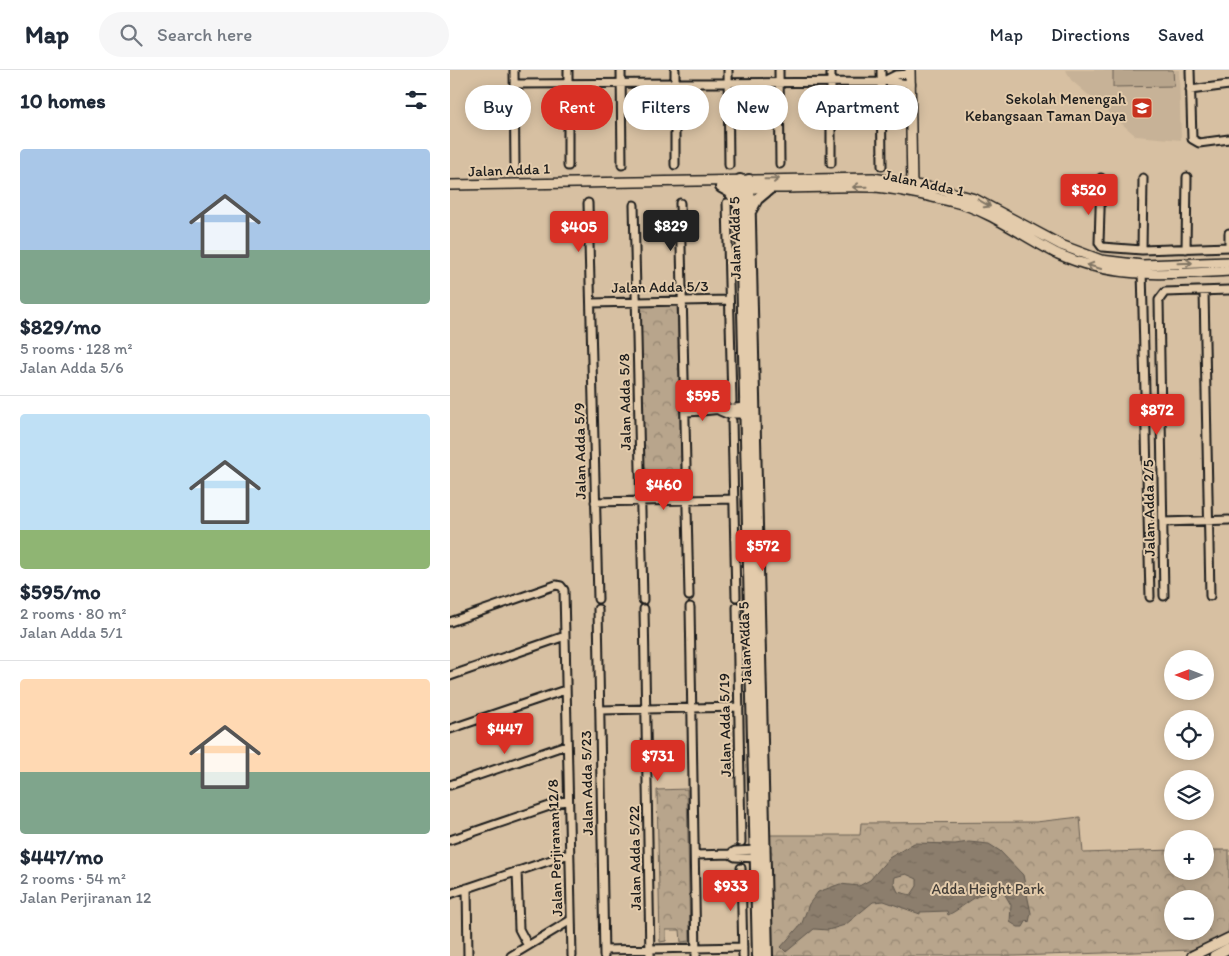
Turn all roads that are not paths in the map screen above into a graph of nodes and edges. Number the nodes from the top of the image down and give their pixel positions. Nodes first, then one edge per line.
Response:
1 (514, 70) edge
2 (568, 70) edge
3 (621, 70) edge
4 (675, 70) edge
5 (728, 70) edge
6 (779, 70) edge
7 (831, 70) edge
8 (882, 70) edge
9 (1190, 70) edge
10 (910, 72) edge
11 (779, 82) junction
12 (831, 82) junction
13 (882, 82) junction
14 (622, 83) junction
15 (675, 83) junction
16 (728, 83) junction
17 (514, 84) junction
18 (568, 84) junction
19 (910, 84) junction
20 (1229, 85) edge
21 (1190, 90) junction
22 (1229, 139) edge
23 (831, 163) dead end
24 (622, 164) dead end
25 (780, 164) dead end
26 (675, 165) dead end
27 (729, 165) dead end
28 (568, 166) dead end
29 (882, 166) dead end
30 (514, 167) dead end
31 (1186, 176) dead end
32 (1101, 178) dead end
33 (1143, 178) dead end
34 (688, 182) junction
35 (745, 184) junction
36 (450, 185) edge
37 (721, 187) junction
38 (769, 189) junction
39 (912, 189) junction
40 (588, 203) dead end
41 (680, 203) dead end
42 (727, 204) dead end
43 (634, 205) dead end
44 (746, 211) junction
45 (1229, 233) edge
46 (1229, 247) edge
47 (1186, 249) junction
48 (1142, 250) junction
49 (1229, 262) edge
50 (1142, 265) junction
51 (1229, 271) edge
52 (1142, 275) junction
53 (1229, 290) edge
54 (1204, 291) junction
55 (729, 300) junction
56 (683, 301) junction
57 (636, 302) junction
58 (591, 303) junction
59 (732, 402) dead end
60 (750, 410) junction
61 (685, 412) junction
62 (732, 421) dead end
63 (733, 499) junction
64 (687, 500) junction
65 (641, 501) junction
66 (595, 502) junction
67 (1229, 520) edge
68 (1209, 521) junction
69 (1163, 522) junction
70 (690, 596) dead end
71 (1164, 596) dead end
72 (1210, 596) dead end
73 (736, 597) dead end
74 (1150, 597) dead end
75 (598, 600) dead end
76 (643, 600) dead end
77 (690, 607) dead end
78 (737, 607) dead end
79 (598, 609) dead end
80 (644, 609) dead end
81 (450, 622) edge
82 (565, 636) junction
83 (450, 676) edge
84 (565, 690) junction
85 (739, 707) junction
86 (692, 708) junction
87 (646, 709) junction
88 (600, 710) junction
89 (450, 729) edge
90 (566, 746) junction
91 (450, 785) edge
92 (567, 800) junction
93 (450, 840) edge
94 (741, 842) dead end
95 (569, 854) junction
96 (761, 854) junction
97 (694, 855) junction
98 (742, 868) dead end
99 (517, 871) junction
100 (467, 888) junction
101 (450, 894) edge
102 (571, 920) junction
103 (1229, 938) edge
104 (528, 946) junction
105 (743, 947) junction
106 (1229, 948) edge
107 (696, 952) edge
108 (604, 953) edge
109 (650, 953) edge
110 (468, 956) edge
111 (512, 956) edge
112 (572, 956) edge
113 (743, 956) edge
114 (758, 956) edge
115 (767, 956) edge
116 (1192, 956) edge
117 (1214, 956) edge

1 - 17 street
2 - 18 street
3 - 14 street
4 - 15 street
5 - 16 street
6 - 11 street
7 - 12 street
8 - 13 street
9 - 21 street
10 - 13 street
10 - 19 street
11 - 12 street
11 - 16 street
11 - 25 street
12 - 13 street
12 - 23 street
13 - 19 street
13 - 29 street
14 - 15 street
14 - 18 street
14 - 24 street
15 - 16 street
15 - 26 street
16 - 27 street
17 - 18 street
17 - 30 street
18 - 28 street
19 - 39 street
20 - 21 street
21 - 22 street
31 - 47 street
32 - 48 street
33 - 48 street
34 - 35 street, Jalan Adda 1
34 - 36 street, Jalan Adda 1
34 - 37 street, Jalan Adda 1
35 - 37 street, Jalan Adda 1
35 - 38 street, Jalan Adda 1
35 -> 39 street, Jalan Adda 1
35 - 44 main road, Jalan Adda 5
37 - 44 main road
39 -> 38 street, Jalan Adda 1
38 - 44 main road
39 -> 50 street, Jalan Adda 1
52 -> 39 street, Jalan Adda 1
40 - 58 street
41 - 56 street
42 - 55 street
43 - 57 street, Jalan Adda 5/8
44 - 60 main road, Jalan Adda 5
45 - 46 street
46 - 47 street
47 - 48 street
50 -> 49 street, Jalan Adda 1
50 - 52 street
51 - 52 street, Jalan Adda 1
52 - 74 street
53 - 54 street
54 - 68 street
54 - 69 street, Jalan Adda 2/5
55 - 56 street, Jalan Adda 5/3
55 - 59 street
56 - 57 street, Jalan Adda 5/3
56 - 61 street
57 - 58 street, Jalan Adda 5/3
57 - 65 street, Jalan Adda 5/8
58 - 66 street, Jalan Adda 5/9
60 - 61 street
60 - 96 main road, Jalan Adda 5
61 - 64 street
62 - 63 street
63 - 64 street
63 - 73 street
64 - 65 street
64 - 70 street
65 - 66 street
65 - 76 street, Jalan Adda 5/8
66 - 75 street, Jalan Adda 5/9
67 - 68 street
68 - 69 street
68 - 72 street
69 - 71 street, Jalan Adda 2/5
77 - 86 street
78 - 85 street, Jalan Adda 5/19
79 - 88 street, Jalan Adda 5/23
80 - 87 street, Jalan Adda 5/22
81 - 82 street, Jalan Perjiranan 12/8
82 - 83 street
82 - 84 street, Jalan Perjiranan 12/8
84 - 89 street
84 - 90 street, Jalan Perjiranan 12/8
85 - 86 street
85 - 94 street, Jalan Adda 5/19
86 - 87 street
86 - 97 street
87 - 88 street
87 - 109 street, Jalan Adda 5/22
88 - 108 street, Jalan Adda 5/23
90 - 91 street
90 - 92 street, Jalan Perjiranan 12/8
92 - 93 street
92 - 95 street, Jalan Perjiranan 12/8
95 - 99 street
95 - 102 street, Jalan Perjiranan 12/8
96 - 97 street
96 - 114 main road, Jalan Adda 5
96 - 115 main road, Jalan Adda 5
97 - 107 street
98 - 105 street
99 - 100 street
99 - 104 street
100 - 101 street
100 - 110 street
102 - 104 street
102 - 112 street, Jalan Perjiranan 12/8
103 - 116 street
104 - 111 street
105 - 107 street
105 - 113 street
106 - 117 street
107 - 109 street
108 - 109 street

